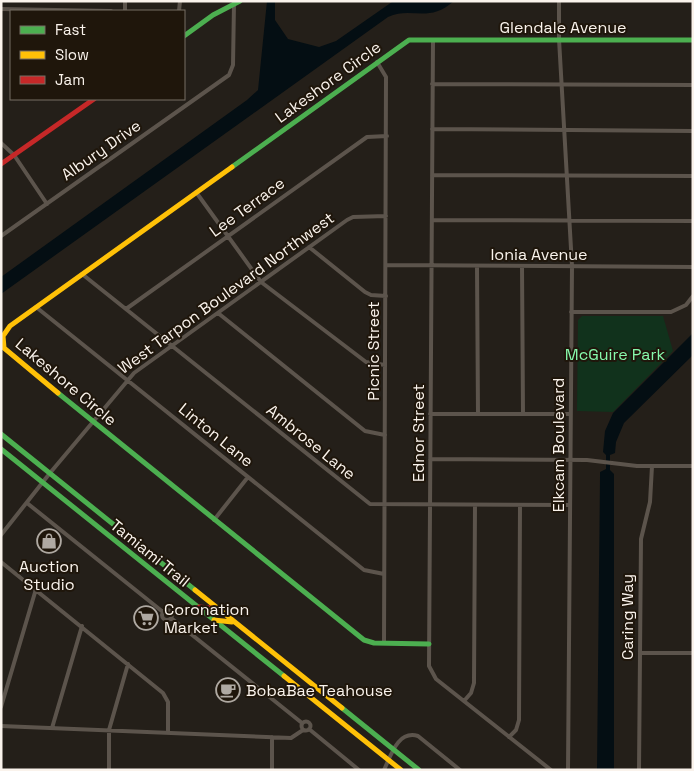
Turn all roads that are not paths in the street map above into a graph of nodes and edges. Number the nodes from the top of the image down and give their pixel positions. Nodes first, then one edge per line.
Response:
1 (559, 1) edge
2 (237, 2) edge
3 (1, 8) edge
4 (74, 10) edge
5 (185, 35) edge
6 (433, 39) junction
7 (559, 39) junction
8 (693, 40) edge
9 (377, 62) junction
10 (432, 84) junction
11 (561, 85) junction
12 (693, 85) edge
13 (93, 100) edge
14 (432, 129) junction
15 (564, 130) junction
16 (693, 131) edge
17 (387, 136) junction
18 (1, 144) edge
19 (14, 155) junction
20 (1, 164) edge
21 (432, 175) junction
22 (566, 175) junction
23 (693, 176) edge
24 (196, 192) junction
25 (47, 204) junction
26 (386, 216) junction
27 (432, 220) junction
28 (569, 221) junction
29 (693, 221) edge
30 (1, 236) edge
31 (228, 236) junction
32 (309, 247) junction
33 (386, 265) junction
34 (431, 266) junction
35 (477, 266) junction
36 (522, 266) junction
37 (572, 266) junction
38 (693, 267) edge
39 (82, 274) junction
40 (261, 282) junction
41 (386, 296) junction
42 (692, 297) edge
43 (36, 307) junction
44 (126, 309) junction
45 (571, 312) junction
46 (218, 313) junction
47 (172, 346) junction
48 (385, 365) junction
49 (127, 380) junction
50 (430, 414) junction
51 (478, 414) junction
52 (523, 414) junction
53 (571, 414) junction
54 (92, 422) junction
55 (1, 434) edge
56 (385, 435) junction
57 (1, 449) edge
58 (430, 459) junction
59 (570, 460) junction
60 (652, 466) junction
61 (693, 466) edge
62 (50, 473) junction
63 (248, 477) junction
64 (43, 482) junction
65 (27, 503) junction
66 (384, 504) junction
67 (430, 505) junction
68 (475, 505) junction
69 (520, 505) junction
70 (570, 505) junction
71 (214, 520) junction
72 (1, 535) edge
73 (1, 562) edge
74 (384, 574) junction
75 (36, 589) junction
76 (197, 606) junction
77 (220, 609) junction
78 (214, 620) junction
79 (237, 623) junction
80 (82, 626) junction
81 (384, 643) junction
82 (429, 644) junction
83 (640, 653) junction
84 (693, 653) edge
85 (128, 664) junction
86 (464, 701) junction
87 (1, 707) edge
88 (302, 723) junction
89 (1, 726) edge
90 (52, 728) junction
91 (309, 729) junction
92 (109, 730) junction
93 (303, 730) junction
94 (168, 733) junction
95 (509, 737) junction
96 (272, 738) junction
97 (394, 749) junction
98 (388, 760) junction
99 (109, 770) edge
100 (272, 770) edge
101 (359, 770) edge
102 (384, 770) edge
103 (401, 770) edge
104 (419, 770) edge
105 (460, 770) edge
106 (551, 770) edge
107 (568, 770) edge
108 (639, 770) edge

1 - 7 street, Elkcam Boulevard
2 - 5 street
2 - 25 street, Albury Drive
3 - 4 street
6 - 7 street, Glendale Avenue
6 - 9 street, Lakeshore Circle
6 - 10 street, Ednor Street
7 - 8 street, Glendale Avenue
7 - 11 street, Elkcam Boulevard
9 - 17 street, Picnic Street
9 - 24 street, Lakeshore Circle
10 - 11 street
10 - 14 street, Ednor Street
11 - 12 street
11 - 15 street, Elkcam Boulevard
13 - 19 street
14 - 15 street
14 - 21 street, Ednor Street
15 - 16 street
15 - 22 street, Elkcam Boulevard
17 - 26 street, Picnic Street
17 - 31 street, Lee Terrace
18 - 19 street
19 - 20 street
19 - 25 street
21 - 22 street
21 - 27 street, Ednor Street
22 - 23 street
22 - 28 street, Elkcam Boulevard
24 - 31 street
24 - 39 street, Lakeshore Circle
25 - 30 street, Albury Drive
26 - 32 street, West Tarpon Boulevard Northwest
26 - 33 street, Picnic Street
27 - 28 street
27 - 34 street, Ednor Street
28 - 29 street
28 - 37 street, Elkcam Boulevard
31 - 40 street
31 - 44 street, Lee Terrace
32 - 40 street, West Tarpon Boulevard Northwest
32 - 41 street
33 - 34 street, Ionia Avenue
33 - 41 street, Picnic Street
34 - 35 street, Ionia Avenue
34 - 50 street, Ednor Street
35 - 36 street, Ionia Avenue
35 - 51 street
36 - 37 street, Ionia Avenue
36 - 52 street
37 - 38 street, Ionia Avenue
37 - 45 street, Elkcam Boulevard
39 - 43 street, Lakeshore Circle
39 - 44 street, Ambrose Lane
40 - 46 street, West Tarpon Boulevard Northwest
40 - 48 street
41 - 48 street, Picnic Street
42 - 45 street
43 - 49 street, Linton Lane
43 - 54 street, Lakeshore Circle
44 - 47 street, Ambrose Lane
45 - 53 street, Elkcam Boulevard
46 - 47 street, West Tarpon Boulevard Northwest
46 - 56 street
47 - 49 street, West Tarpon Boulevard Northwest
47 - 66 street, Ambrose Lane
48 - 56 street, Picnic Street
49 - 54 street, West Tarpon Boulevard Northwest
49 - 63 street, Linton Lane
50 - 51 street
50 - 58 street, Ednor Street
51 - 52 street
52 - 53 street
53 - 59 street, Elkcam Boulevard
54 - 62 street, West Tarpon Boulevard Northwest
54 - 71 street, Lakeshore Circle
55 - 62 street, Tamiami Trail
56 - 66 street, Picnic Street
57 - 64 street, Tamiami Trail
58 - 59 street
58 - 67 street, Ednor Street
59 - 60 street
59 - 70 street, Elkcam Boulevard
60 - 61 street
60 - 83 street, Caring Way
62 - 64 street, West Tarpon Boulevard Northwest
62 - 77 street, Tamiami Trail
63 - 71 street
63 - 74 street, Linton Lane
64 - 65 street, West Tarpon Boulevard Northwest
64 - 76 street, Tamiami Trail
65 - 72 street, West Tarpon Boulevard Northwest
65 - 88 street
66 - 67 street, Ambrose Lane
66 - 74 street, Picnic Street
67 - 68 street, Ambrose Lane
67 - 82 street, Ednor Street
68 - 69 street, Ambrose Lane
68 - 86 street
69 - 70 street, Ambrose Lane
69 - 95 street
70 - 107 street, Elkcam Boulevard
71 - 81 street, Lakeshore Circle
73 - 75 street
74 - 81 street, Picnic Street
75 - 80 street
75 - 87 street
76 - 77 street
76 - 78 street, Tamiami Trail
77 - 79 street, Tamiami Trail
78 - 79 street
78 - 98 street, Tamiami Trail
79 - 97 street, Tamiami Trail
80 - 85 street
80 - 90 street
81 - 82 street, Lakeshore Circle
82 - 86 street, Ednor Street
83 - 84 street
83 - 108 street, Caring Way
85 - 92 street
85 - 94 street
86 - 95 street, Ednor Street
88 - 91 street
88 - 93 street
89 - 90 street
90 - 92 street
91 - 93 street
91 - 101 street
92 - 94 street
92 - 99 street
93 - 96 street
94 - 96 street
95 - 106 street, Ednor Street
96 - 100 street
97 - 98 street
97 - 104 street, Tamiami Trail
97 - 105 street
98 - 102 street
98 - 103 street, Tamiami Trail

